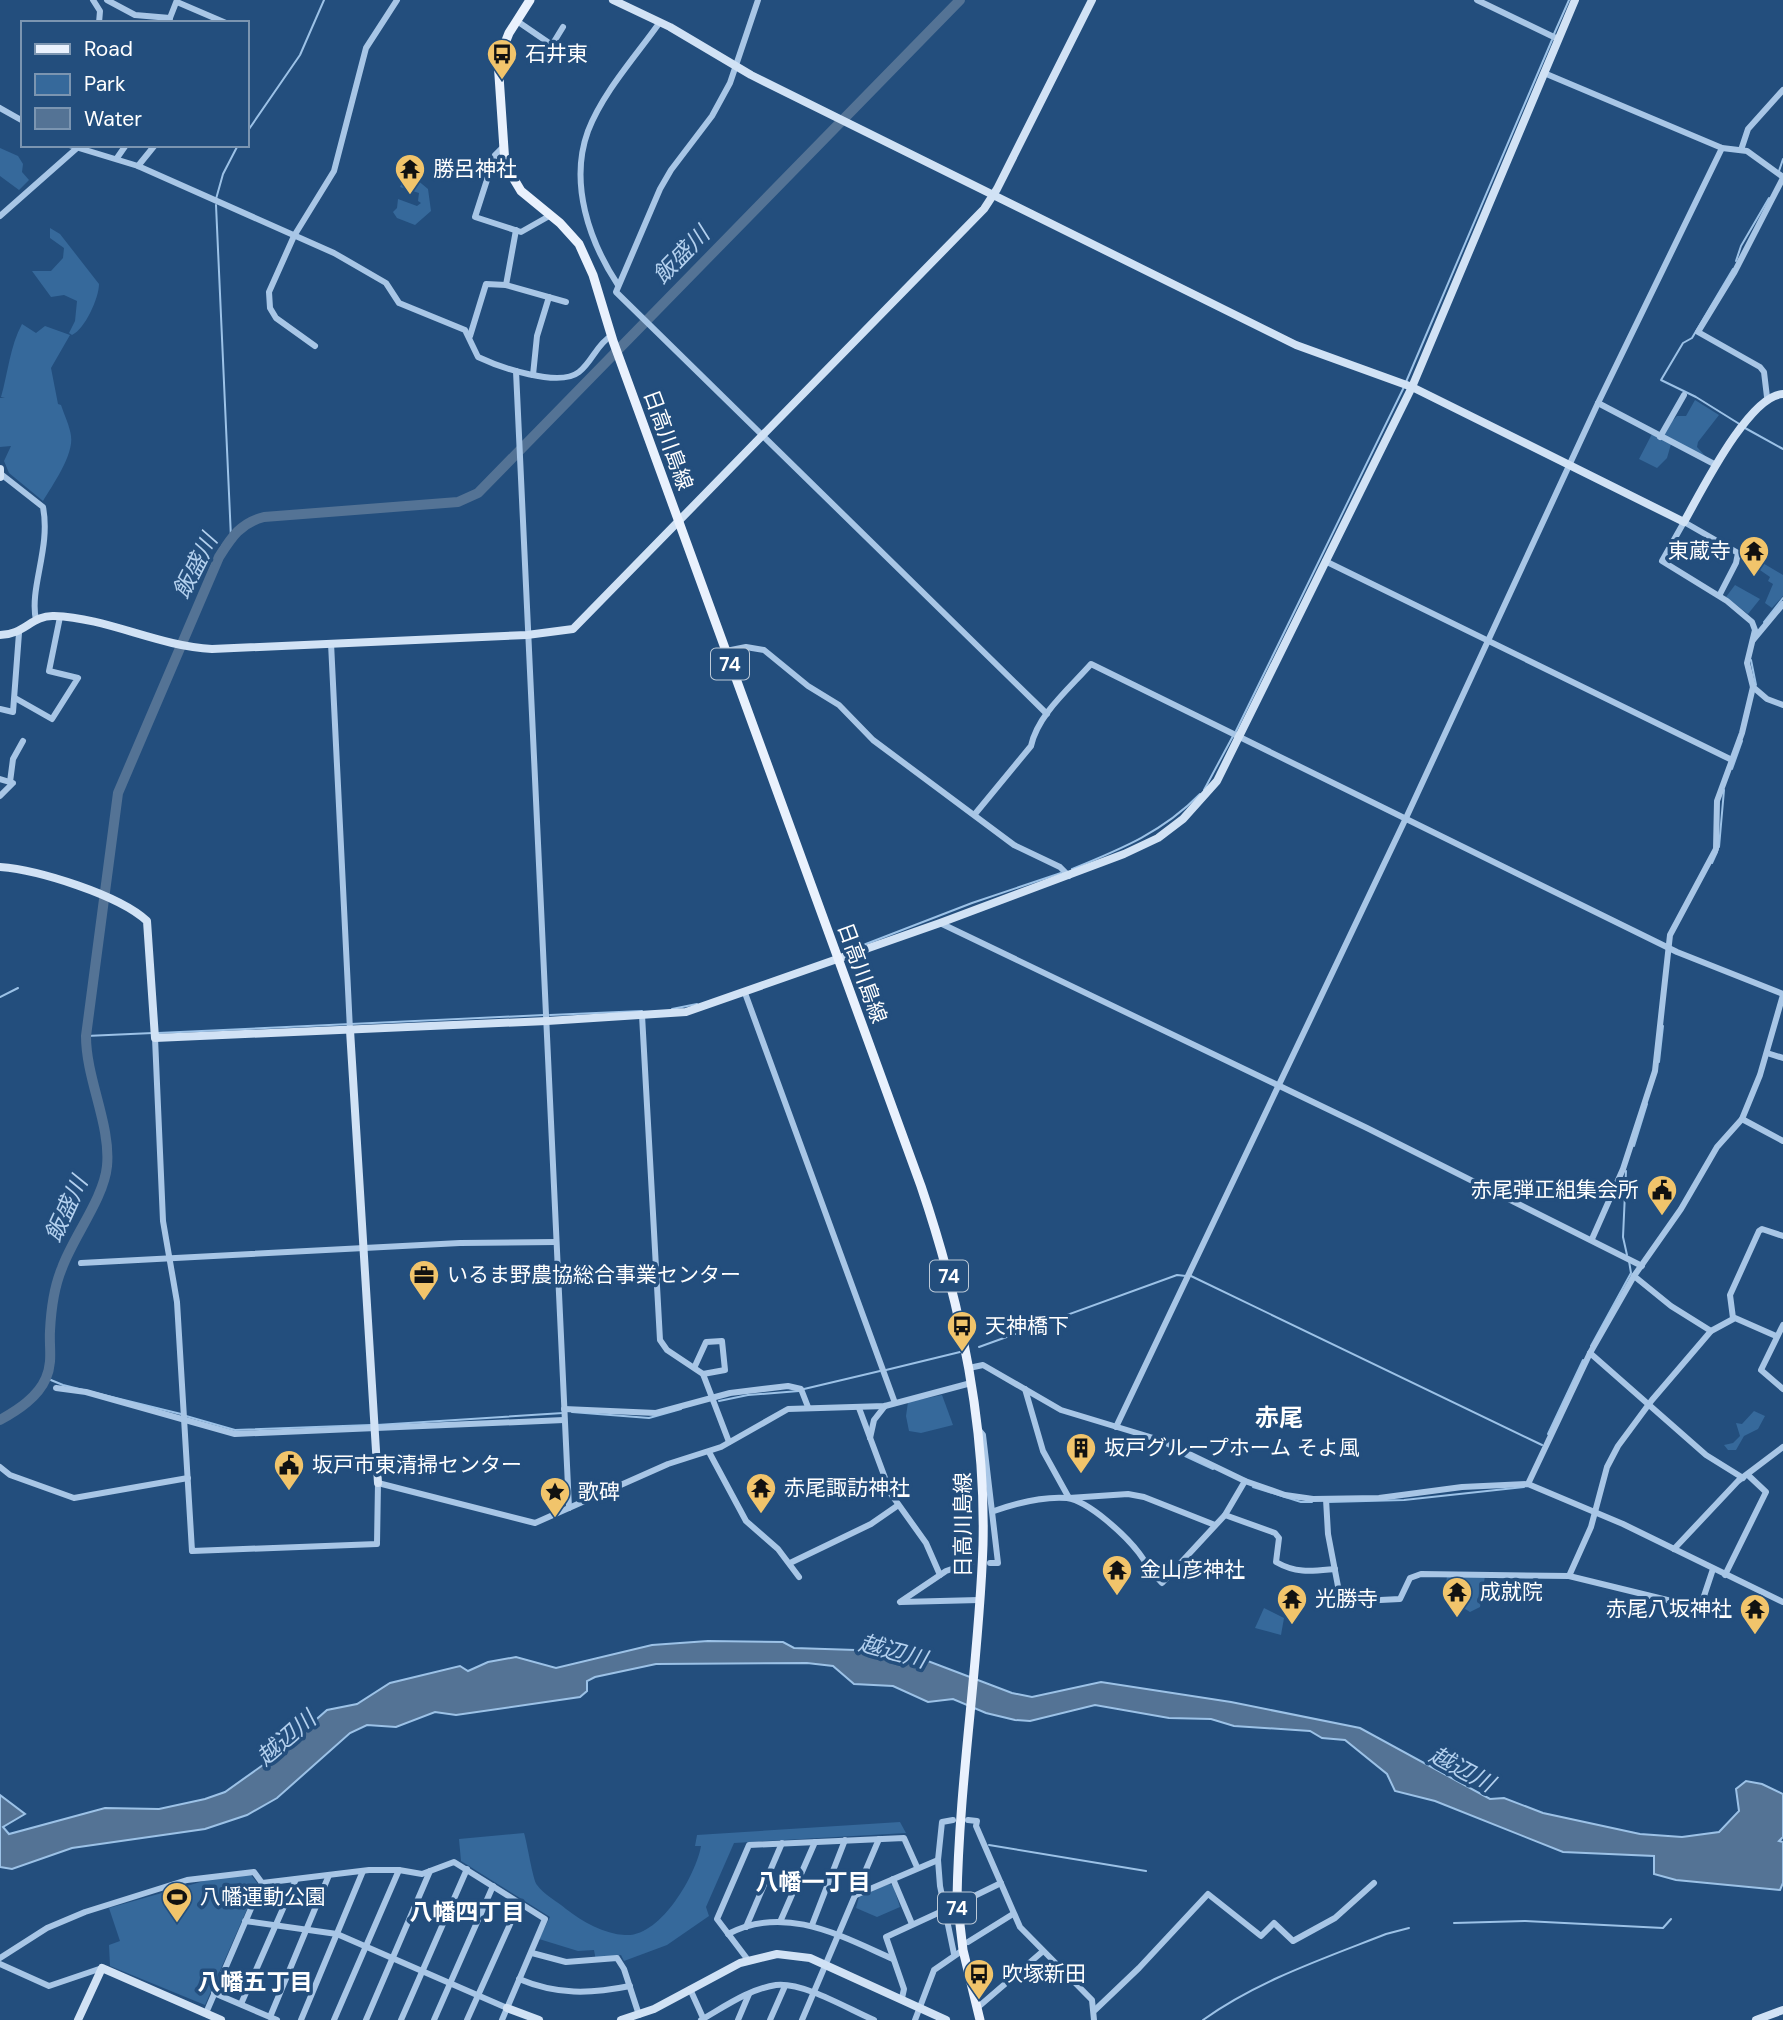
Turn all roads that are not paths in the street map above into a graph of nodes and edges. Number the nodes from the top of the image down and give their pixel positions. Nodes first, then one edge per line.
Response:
1 (93, 0) edge
2 (107, 0) edge
3 (397, 0) edge
4 (530, 0) edge
5 (613, 0) edge
6 (758, 0) edge
7 (1092, 0) edge
8 (1477, 0) edge
9 (1575, 0) edge
10 (177, 1) edge
11 (626, 3) edge
12 (169, 20) edge
13 (99, 21) edge
14 (222, 21) edge
15 (517, 21) junction
16 (660, 22) junction
17 (563, 27) dead end
18 (1559, 39) junction
19 (736, 67) junction
20 (1544, 73) junction
21 (1783, 90) edge
22 (0, 108) edge
23 (21, 120) edge
24 (72, 147) edge
25 (77, 147) edge
26 (122, 147) edge
27 (153, 147) edge
28 (1722, 148) junction
29 (502, 149) junction
30 (1741, 150) junction
31 (117, 158) junction
32 (138, 166) junction
33 (1783, 177) edge
34 (993, 195) junction
35 (551, 215) junction
36 (0, 216) edge
37 (516, 230) junction
38 (294, 236) junction
39 (506, 285) junction
40 (618, 285) junction
41 (549, 297) junction
42 (566, 302) dead end
43 (470, 336) junction
44 (612, 339) junction
45 (315, 346) dead end
46 (516, 371) junction
47 (533, 375) junction
48 (1412, 387) junction
49 (1783, 394) edge
50 (1684, 395) dead end
51 (1768, 397) junction
52 (1598, 403) junction
53 (762, 437) junction
54 (1660, 437) junction
55 (1571, 464) junction
56 (1716, 465) junction
57 (0, 473) edge
58 (1684, 522) junction
59 (679, 523) junction
60 (1325, 561) junction
61 (1719, 596) junction
62 (1783, 604) edge
63 (60, 617) junction
64 (36, 620) junction
65 (19, 633) junction
66 (0, 635) edge
67 (527, 635) junction
68 (1487, 640) junction
69 (1751, 641) junction
70 (331, 643) junction
71 (726, 651) junction
72 (1753, 687) junction
73 (15, 698) junction
74 (1783, 705) edge
75 (0, 709) edge
76 (1047, 714) junction
77 (1236, 736) junction
78 (23, 741) dead end
79 (1732, 760) junction
80 (0, 779) edge
81 (10, 782) junction
82 (0, 796) edge
83 (975, 814) junction
84 (1406, 818) junction
85 (0, 867) edge
86 (1069, 876) junction
87 (940, 923) junction
88 (1669, 948) junction
89 (839, 960) junction
90 (745, 993) junction
91 (1783, 995) edge
92 (642, 1015) junction
93 (546, 1017) junction
94 (350, 1025) junction
95 (155, 1038) junction
96 (1767, 1053) junction
97 (1783, 1058) edge
98 (1278, 1086) junction
99 (1742, 1119) junction
100 (1783, 1141) edge
101 (1783, 1236) edge
102 (1592, 1239) junction
103 (556, 1242) junction
104 (366, 1249) junction
105 (171, 1260) junction
106 (81, 1263) dead end
107 (1642, 1266) junction
108 (1634, 1276) junction
109 (1733, 1318) junction
110 (1783, 1325) edge
111 (1710, 1331) junction
112 (1776, 1336) junction
113 (1590, 1353) junction
114 (695, 1366) junction
115 (969, 1368) junction
116 (703, 1374) junction
117 (971, 1382) junction
118 (55, 1388) dead end
119 (1026, 1389) junction
120 (1783, 1389) edge
121 (714, 1396) junction
122 (895, 1403) junction
123 (1650, 1404) junction
124 (884, 1406) junction
125 (808, 1407) junction
126 (859, 1408) junction
127 (564, 1409) junction
128 (185, 1419) junction
129 (564, 1420) junction
130 (977, 1427) junction
131 (1116, 1427) junction
132 (376, 1428) junction
133 (870, 1438) junction
134 (729, 1442) junction
135 (1783, 1447) edge
136 (709, 1452) junction
137 (0, 1467) edge
138 (1746, 1477) junction
139 (188, 1478) junction
140 (1245, 1481) junction
141 (378, 1483) junction
142 (1528, 1484) junction
143 (1069, 1498) junction
144 (1326, 1501) junction
145 (897, 1506) junction
146 (569, 1508) junction
147 (994, 1511) junction
148 (1595, 1513) junction
149 (1225, 1515) junction
150 (1215, 1525) junction
151 (1674, 1549) junction
152 (972, 1562) dead end
153 (790, 1563) junction
154 (990, 1563) dead end
155 (1335, 1569) junction
156 (1713, 1569) junction
157 (940, 1575) junction
158 (1725, 1575) junction
159 (1569, 1576) junction
160 (799, 1577) dead end
161 (1783, 1602) edge
162 (979, 1605) junction
163 (953, 1820) dead end
164 (968, 1820) dead end
165 (878, 1839) junction
166 (845, 1840) junction
167 (815, 1842) junction
168 (782, 1843) junction
169 (938, 1860) junction
170 (917, 1867) junction
171 (467, 1869) junction
172 (399, 1870) junction
173 (363, 1871) junction
174 (430, 1871) junction
175 (330, 1875) junction
176 (296, 1879) junction
177 (893, 1879) junction
178 (262, 1883) junction
179 (1001, 1883) junction
180 (1374, 1883) dead end
181 (494, 1886) junction
182 (856, 1895) junction
183 (964, 1901) dead end
184 (520, 1902) junction
185 (948, 1908) junction
186 (1013, 1914) junction
187 (245, 1921) junction
188 (780, 1922) junction
189 (912, 1924) junction
190 (276, 1925) junction
191 (812, 1925) junction
192 (746, 1927) junction
193 (307, 1929) junction
194 (337, 1934) junction
195 (728, 1934) junction
196 (839, 1935) junction
197 (366, 1947) junction
198 (962, 1949) junction
199 (532, 1952) junction
200 (1042, 1952) junction
201 (0, 1958) edge
202 (393, 1958) junction
203 (893, 1959) junction
204 (748, 1960) junction
205 (0, 1964) edge
206 (826, 1965) junction
207 (102, 1968) junction
208 (423, 1971) junction
209 (519, 1979) junction
210 (450, 1983) junction
211 (629, 1986) junction
212 (785, 1986) junction
213 (690, 1989) junction
214 (214, 1993) junction
215 (750, 1994) junction
216 (814, 1994) junction
217 (478, 1995) junction
218 (902, 1998) junction
219 (241, 2004) junction
220 (921, 2006) junction
221 (507, 2008) junction
222 (977, 2008) junction
223 (1095, 2010) junction
224 (1783, 2010) edge
225 (206, 2013) junction
226 (639, 2015) junction
227 (270, 2017) junction
228 (1767, 2018) edge
229 (78, 2020) edge
230 (221, 2020) edge
231 (277, 2020) edge
232 (301, 2020) edge
233 (334, 2020) edge
234 (366, 2020) edge
235 (401, 2020) edge
236 (434, 2020) edge
237 (467, 2020) edge
238 (502, 2020) edge
239 (538, 2020) edge
240 (621, 2020) edge
241 (703, 2020) edge
242 (738, 2020) edge
243 (770, 2020) edge
244 (803, 2020) edge
245 (874, 2020) edge
246 (915, 2020) edge
247 (946, 2020) edge
248 (980, 2020) edge
249 (1094, 2020) edge
250 (1756, 2020) edge

1 - 13 street
2 - 12 street
3 - 38 street
4 - 15 main road, 日高川島線 / 74
5 - 11 street
6 - 19 street
7 - 34 street
8 - 18 street
9 - 18 street
10 - 12 street
10 - 14 street
11 - 16 street
15 - 17 street
15 - 29 main road, 日高川島線 / 74
16 - 19 street
16 - 40 street
18 - 20 street
19 - 34 street
19 - 40 street
20 - 28 street
20 - 48 street
21 - 30 street
22 - 23 street
24 - 36 street
25 - 31 street
26 - 31 street
27 - 32 street
28 - 30 street
28 - 52 street
29 - 35 main road, 日高川島線 / 74
29 - 37 street
30 - 33 street
31 - 32 street
32 - 38 street
33 - 51 street
34 - 48 street
34 - 53 street
35 - 37 street
35 - 44 main road, 日高川島線 / 74
37 - 39 street
38 - 43 street
38 - 45 street
39 - 41 street
39 - 43 street
40 - 53 street
41 - 42 street
41 - 47 street
43 - 46 street
44 - 47 street
44 - 59 main road, 日高川島線 / 74
46 - 47 street
46 - 67 street
48 - 55 street
48 - 60 street
49 - 51 street
50 - 54 street
51 - 56 street
52 - 54 street
52 - 55 street
53 - 59 street
53 - 76 street
54 - 56 street
55 - 58 street
55 - 68 street
56 - 58 street
57 - 64 street
58 - 61 street
58 - 61 street
59 - 67 street
59 - 71 main road, 日高川島線 / 74
60 - 68 street
60 - 77 street
61 - 69 street
62 - 69 street
63 - 64 street
63 - 70 street
63 - 73 street
64 - 65 street
65 - 66 street
65 - 73 street
67 - 70 street
67 - 93 street
68 - 79 street
68 - 84 street
69 - 72 street
70 - 94 street
71 - 83 street
71 - 89 main road, 日高川島線 / 74
72 - 74 street
72 - 79 street
73 - 75 street
76 - 77 street
76 - 83 street
77 - 84 street
77 - 86 street
78 - 81 street
79 - 88 street
80 - 81 street
81 - 82 street
83 - 86 street
84 - 88 street
84 - 98 street
85 - 95 street
86 - 87 street
87 - 89 street
87 - 98 street
88 - 91 street
88 - 102 street
89 - 90 street
89 - 115 main road, 日高川島線 / 74
90 - 92 street
90 - 122 street
91 - 96 street
92 - 93 street
92 - 114 street
93 - 94 street
93 - 103 street
94 - 95 street
94 - 104 street
95 - 105 street
96 - 97 street
96 - 99 street
98 - 102 street
98 - 131 street
99 - 100 street
99 - 107 street
101 - 109 street
102 - 107 street
103 - 104 street
103 - 127 street
104 - 105 street
104 - 132 street
105 - 106 street
105 - 128 street
107 - 108 street
108 - 111 street
108 - 113 street
109 - 111 street
109 - 112 street
110 - 112 street
111 - 123 street
112 - 120 street
113 - 123 street
113 - 142 street
114 - 116 street
114 - 116 street
115 - 117 main road, 日高川島線 / 74
115 - 119 street
116 - 121 street
117 - 122 street
117 - 130 main road, 日高川島線 / 74
118 - 128 street
119 - 131 street
119 - 143 street
121 - 125 street
121 - 127 street
121 - 134 street
122 - 124 street
123 - 138 street
123 - 148 street
124 - 126 street
124 - 133 street
125 - 126 street
125 - 134 street
126 - 133 street
127 - 129 street
128 - 132 street
128 - 139 street
129 - 132 street
129 - 146 street
130 - 147 street
130 - 162 main road, 日高川島線 / 74
131 - 140 street
132 - 141 street
133 - 145 street
134 - 136 street
135 - 138 street
136 - 146 street
136 - 153 street
137 - 139 street
138 - 151 street
138 - 158 street
139 - 141 street
140 - 144 street
140 - 149 street
141 - 146 street
142 - 144 street
142 - 148 street
143 - 147 street
143 - 150 street
143 - 150 street
144 - 155 street
145 - 153 street
145 - 157 street
147 - 154 street
148 - 151 street
148 - 159 street
149 - 150 street
149 - 155 street
151 - 156 street
152 - 157 street
153 - 160 street
155 - 159 street
156 - 158 street
156 - 159 street
157 - 162 street
158 - 161 street
162 - 198 main road, 日高川島線 / 74
163 - 169 street
164 - 179 street
165 - 166 street
165 - 170 street
165 - 182 street
166 - 167 street
166 - 191 street
167 - 168 street
167 - 188 street
168 - 192 street
168 - 195 street
169 - 170 street
169 - 185 street
170 - 177 street
171 - 174 street
171 - 181 street
171 - 208 street
172 - 173 street
172 - 174 street
172 - 197 street
173 - 175 street
173 - 194 street
174 - 202 street
175 - 176 street
175 - 193 street
176 - 178 street
176 - 190 street
177 - 182 street
177 - 189 street
178 - 187 street
178 - 201 street
179 - 183 street
179 - 186 street
180 - 223 street
181 - 184 street
181 - 210 street
182 - 196 street
184 - 199 street
184 - 217 street
185 - 189 street
185 - 198 street
186 - 198 street
186 - 200 street
187 - 190 street
187 - 214 street
188 - 191 street
188 - 192 street
189 - 203 street
190 - 193 street
190 - 219 street
191 - 196 street
192 - 195 street
193 - 194 street
193 - 227 street
194 - 197 street
194 - 232 street
195 - 204 street
196 - 203 street
196 - 206 street
197 - 202 street
197 - 233 street
198 - 220 street
198 - 222 main road, 日高川島線 / 74
199 - 209 street
199 - 211 street
200 - 222 street
200 - 223 street
202 - 208 street
202 - 234 street
203 - 218 street
204 - 206 street
204 - 213 street
205 - 207 street
206 - 216 street
206 - 218 street
207 - 225 street
207 - 229 street
208 - 210 street
208 - 235 street
209 - 211 street
209 - 221 street
210 - 217 street
210 - 236 street
211 - 226 street
212 - 215 street
212 - 216 street
212 - 243 street
213 - 226 street
213 - 241 street
214 - 219 street
214 - 225 street
215 - 241 street
215 - 242 street
216 - 244 street
216 - 245 street
217 - 221 street
217 - 237 street
218 - 220 street
219 - 227 street
220 - 246 street
220 - 247 street
221 - 238 street
221 - 239 street
222 - 248 main road, 日高川島線 / 74
223 - 249 street
224 - 228 street
225 - 230 street
226 - 240 street
227 - 231 street
228 - 250 street

